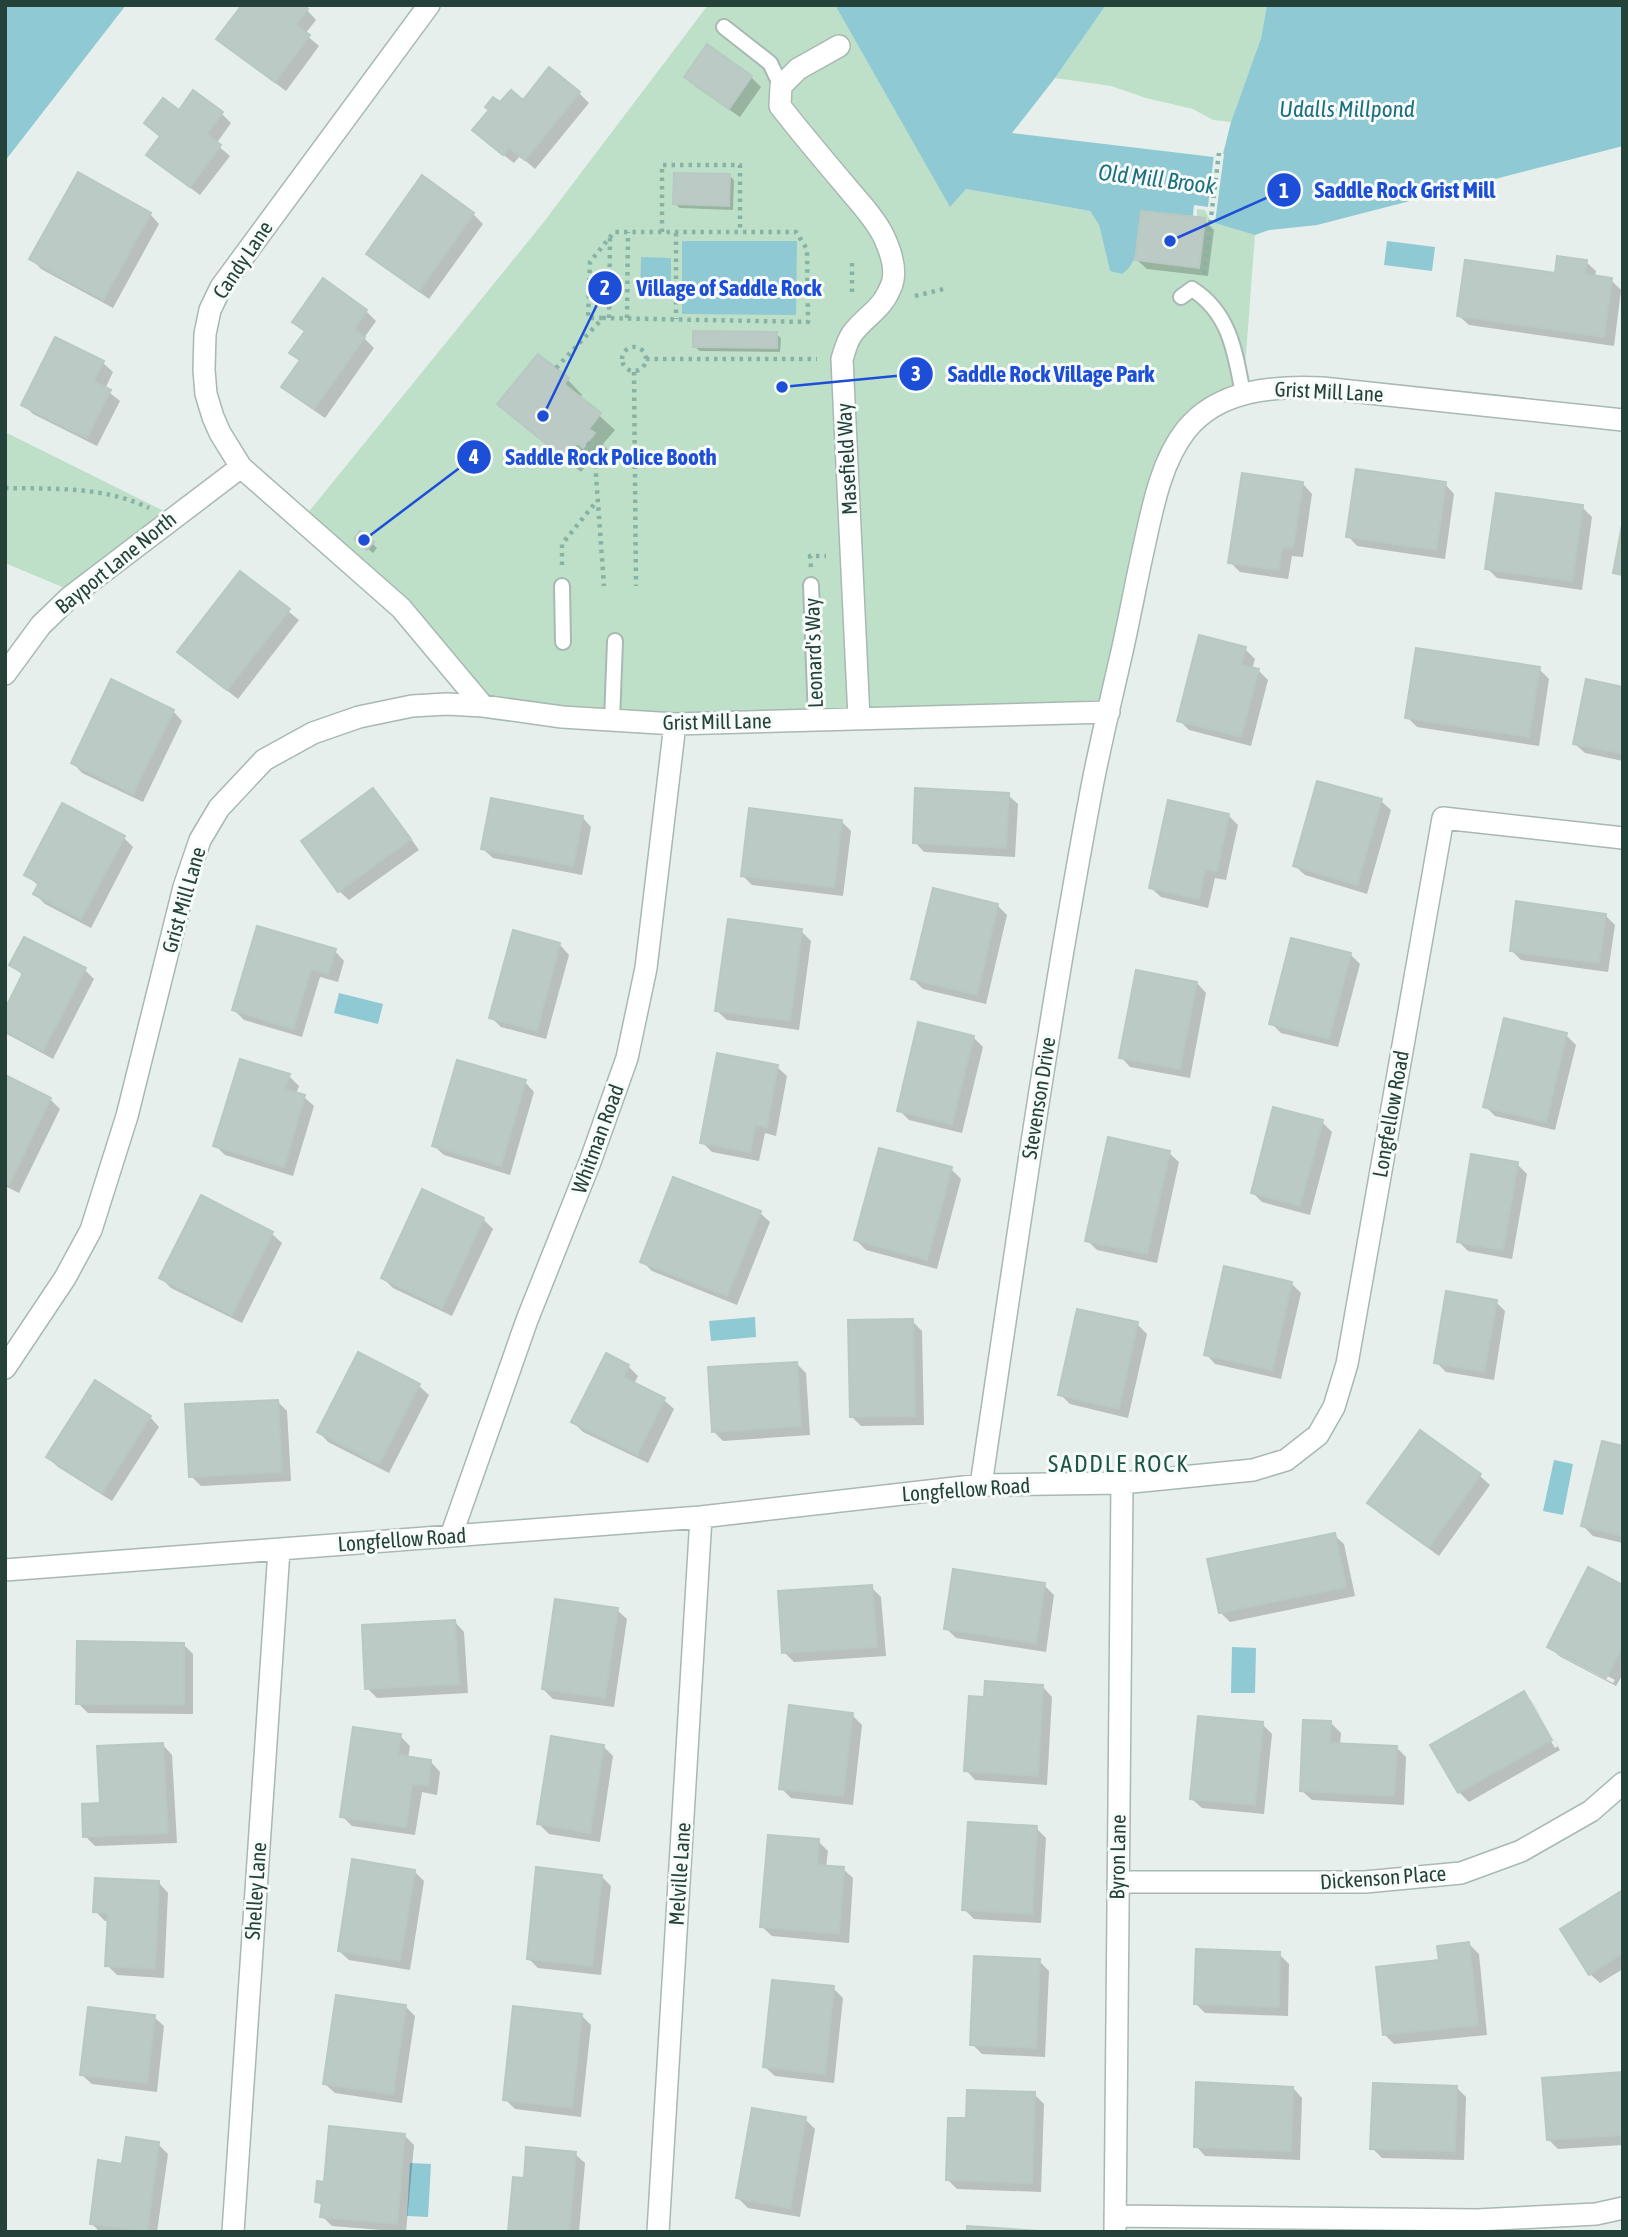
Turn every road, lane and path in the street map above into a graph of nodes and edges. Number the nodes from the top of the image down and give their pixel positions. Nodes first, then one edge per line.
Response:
1 (429, 5) edge
2 (724, 27) dead end
3 (839, 46) dead end
4 (781, 86) junction
5 (1219, 153) dead end
6 (628, 232) junction
7 (662, 232) junction
8 (676, 232) junction
9 (740, 232) junction
10 (610, 237) junction
11 (852, 263) dead end
12 (852, 290) dead end
13 (1202, 295) junction
14 (1181, 297) dead end
15 (606, 318) junction
16 (626, 318) junction
17 (677, 319) junction
18 (646, 359) junction
19 (842, 359) junction
20 (556, 368) dead end
21 (634, 372) junction
22 (1243, 394) junction
23 (1623, 420) edge
24 (587, 443) dead end
25 (241, 467) junction
26 (5, 488) edge
27 (597, 500) junction
28 (172, 519) junction
29 (811, 585) dead end
30 (562, 586) joint
31 (604, 586) dead end
32 (636, 586) dead end
33 (615, 641) dead end
34 (563, 642) dead end
35 (5, 674) edge
36 (483, 706) junction
37 (1109, 712) junction
38 (859, 718) junction
39 (817, 720) junction
40 (612, 721) junction
41 (675, 724) junction
42 (1623, 838) edge
43 (5, 1367) edge
44 (1122, 1483) junction
45 (981, 1486) junction
46 (701, 1517) junction
47 (451, 1536) junction
48 (279, 1550) junction
49 (5, 1570) edge
50 (1623, 1783) edge
51 (1118, 1882) junction
52 (1623, 2208) edge
53 (1115, 2224) edge
54 (233, 2232) edge
55 (658, 2232) edge

1 - 25 street, Candy Lane
2 - 4 lane
3 - 4 street
4 - 19 street
5 - 13 path
6 - 7 path
6 - 10 path
6 - 16 path
7 - 8 path
7 - 9 path
8 - 9 path
8 - 17 path
9 - 17 path
10 - 15 path
10 - 15 path
11 - 12 path
13 - 14 lane
13 - 22 lane
15 - 16 path
15 - 20 path
16 - 17 path
18 - 19 path
18 - 21 path
18 - 21 path
19 - 38 street, Masefield Way
21 - 32 path
22 - 23 street, Grist Mill Lane
22 - 37 street, Grist Mill Lane
24 - 27 path
25 - 28 street, Bayport Lane North
25 - 36 street, Candy Lane
26 - 28 path
27 - 30 path
27 - 31 path
28 - 35 street, Bayport Lane North
29 - 39 lane, Leonard's Way
30 - 34 lane
33 - 40 lane
36 - 40 street, Grist Mill Lane
36 - 43 street, Grist Mill Lane
37 - 38 street, Grist Mill Lane
37 - 45 street, Stevenson Drive
38 - 39 street, Grist Mill Lane
39 - 41 street, Grist Mill Lane
40 - 41 street, Grist Mill Lane
41 - 47 street, Whitman Road
42 - 44 street, Longfellow Road
44 - 45 street, Longfellow Road
44 - 51 street, Byron Lane
45 - 46 street, Longfellow Road
46 - 47 street, Longfellow Road
46 - 55 street, Melville Lane
47 - 48 street, Longfellow Road
48 - 49 street, Longfellow Road
48 - 54 street, Shelley Lane
50 - 51 street, Dickenson Place
51 - 53 street, Byron Lane
52 - 53 street

